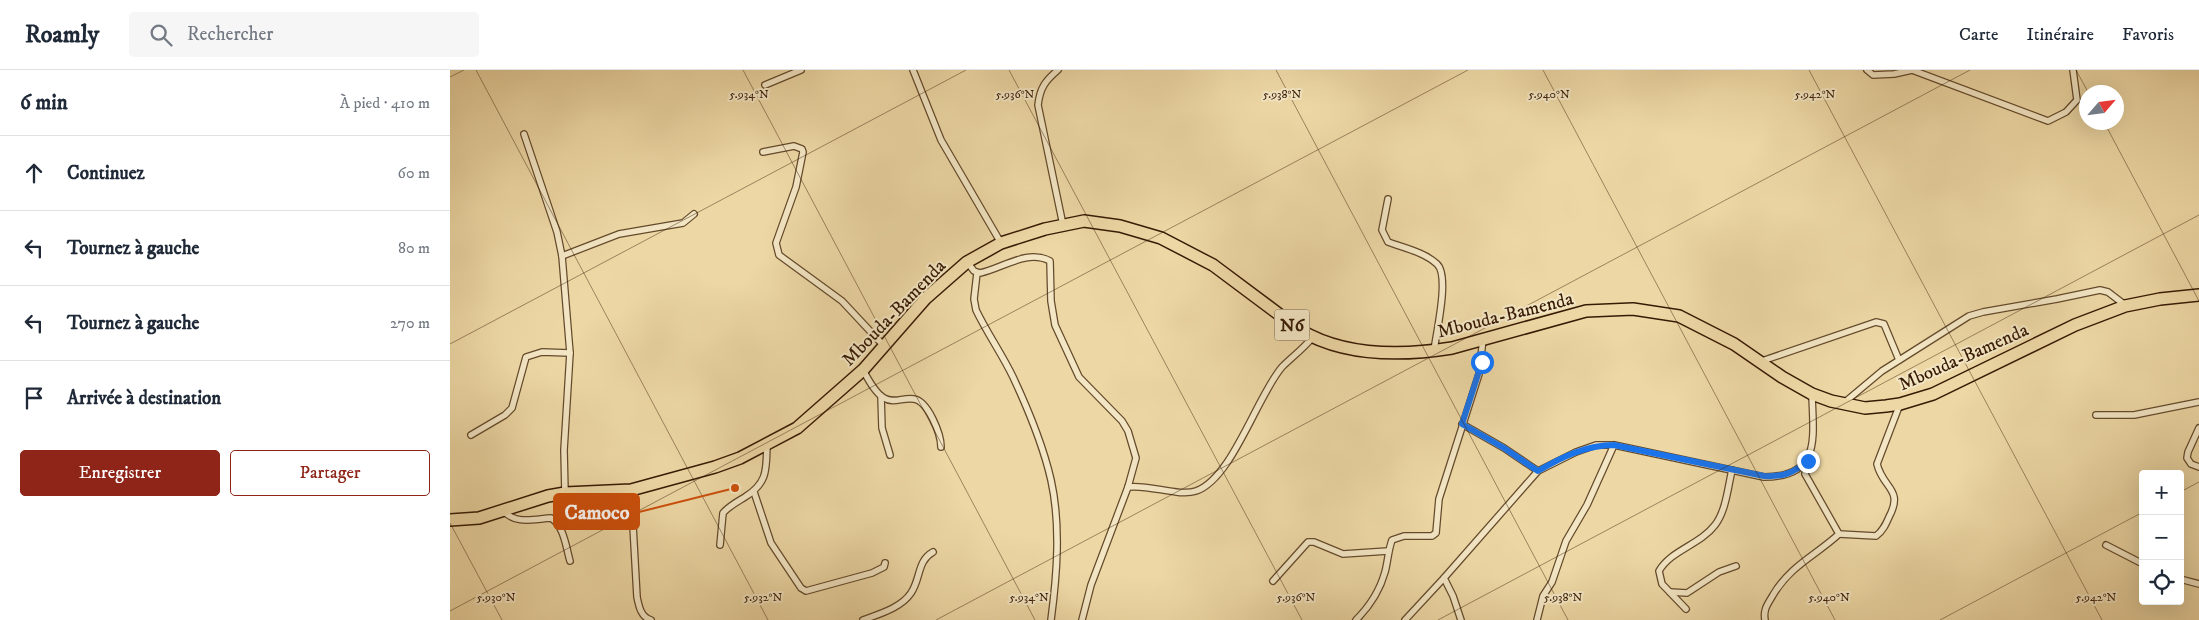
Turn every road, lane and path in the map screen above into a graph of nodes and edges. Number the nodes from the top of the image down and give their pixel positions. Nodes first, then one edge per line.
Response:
1 (801, 70) edge
2 (913, 70) edge
3 (1058, 70) edge
4 (1867, 70) edge
5 (1912, 70) edge
6 (2074, 70) edge
7 (765, 85) dead end
8 (524, 134) dead end
9 (763, 152) dead end
10 (1388, 199) dead end
11 (694, 214) dead end
12 (1063, 225) junction
13 (1001, 243) junction
14 (562, 256) junction
15 (968, 262) junction
16 (977, 273) junction
17 (2199, 295) edge
18 (2125, 306) junction
19 (1312, 338) junction
20 (1483, 339) junction
21 (884, 346) junction
22 (1434, 351) junction
23 (570, 353) junction
24 (1899, 360) junction
25 (1759, 362) junction
26 (863, 370) junction
27 (1812, 394) junction
28 (881, 396) junction
29 (1845, 402) junction
30 (2199, 402) edge
31 (1900, 404) junction
32 (2096, 415) dead end
33 (1462, 424) junction
34 (2199, 428) edge
35 (470, 435) dead end
36 (767, 443) junction
37 (1614, 445) junction
38 (940, 447) dead end
39 (890, 455) dead end
40 (1808, 461) junction
41 (2199, 466) edge
42 (1732, 470) junction
43 (1538, 471) junction
44 (1128, 487) junction
45 (631, 490) junction
46 (754, 492) junction
47 (565, 493) junction
48 (503, 510) junction
49 (450, 520) edge
50 (1839, 534) junction
51 (720, 545) dead end
52 (2106, 545) dead end
53 (1388, 551) junction
54 (933, 552) dead end
55 (570, 561) dead end
56 (2139, 562) edge
57 (886, 563) dead end
58 (1736, 566) dead end
59 (1444, 578) junction
60 (2184, 580) edge
61 (1273, 581) dead end
62 (2199, 584) edge
63 (1670, 592) junction
64 (1686, 609) dead end
65 (652, 620) edge
66 (863, 620) edge
67 (1051, 620) edge
68 (1082, 620) edge
69 (1356, 620) edge
70 (1406, 620) edge
71 (1462, 620) edge
72 (1537, 620) edge
73 (1765, 620) edge

1 - 7 street
2 - 13 street
3 - 12 street
4 - 5 street
5 - 6 street
8 - 14 street
9 - 21 street
10 - 22 street
11 - 14 street
12 - 13 highway, Mbouda-Bamenda / N6
12 - 19 highway, Mbouda-Bamenda / N6
13 - 15 highway, Mbouda-Bamenda / N6
14 - 23 street
15 - 16 street
15 - 21 highway, Mbouda-Bamenda / N6
16 - 44 street
16 - 67 street
17 - 18 highway, Mbouda-Bamenda / N6
18 - 24 street
18 - 31 highway, Mbouda-Bamenda / N6
19 - 22 highway, Mbouda-Bamenda / N6
19 - 44 street
20 - 22 highway, Mbouda-Bamenda / N6
20 - 25 highway, Mbouda-Bamenda / N6
20 - 33 street
21 - 26 highway, Mbouda-Bamenda / N6
23 - 35 street
23 - 47 street
24 - 25 street
24 - 29 street
25 - 27 highway, Mbouda-Bamenda / N6
26 - 28 street
26 - 36 highway, Mbouda-Bamenda / N6
27 - 29 highway, Mbouda-Bamenda / N6
27 - 40 street
28 - 38 street
28 - 39 street
29 - 31 highway, Mbouda-Bamenda / N6
30 - 32 street
31 - 50 street
33 - 43 street
33 - 53 street
34 - 41 street
36 - 45 highway, Mbouda-Bamenda / N6
36 - 46 street
37 - 42 street
37 - 43 street
37 - 72 street
40 - 42 street
40 - 50 street
42 - 63 street
43 - 59 street
44 - 68 street
45 - 47 highway, Mbouda-Bamenda / N6
45 - 65 street
46 - 51 street
46 - 57 street
47 - 48 highway, Mbouda-Bamenda / N6
48 - 49 highway, Mbouda-Bamenda / N6
48 - 55 street
50 - 73 street
52 - 56 street
53 - 61 street
53 - 69 street
54 - 66 street
58 - 63 street
59 - 70 street
59 - 71 street
60 - 62 street
63 - 64 street

